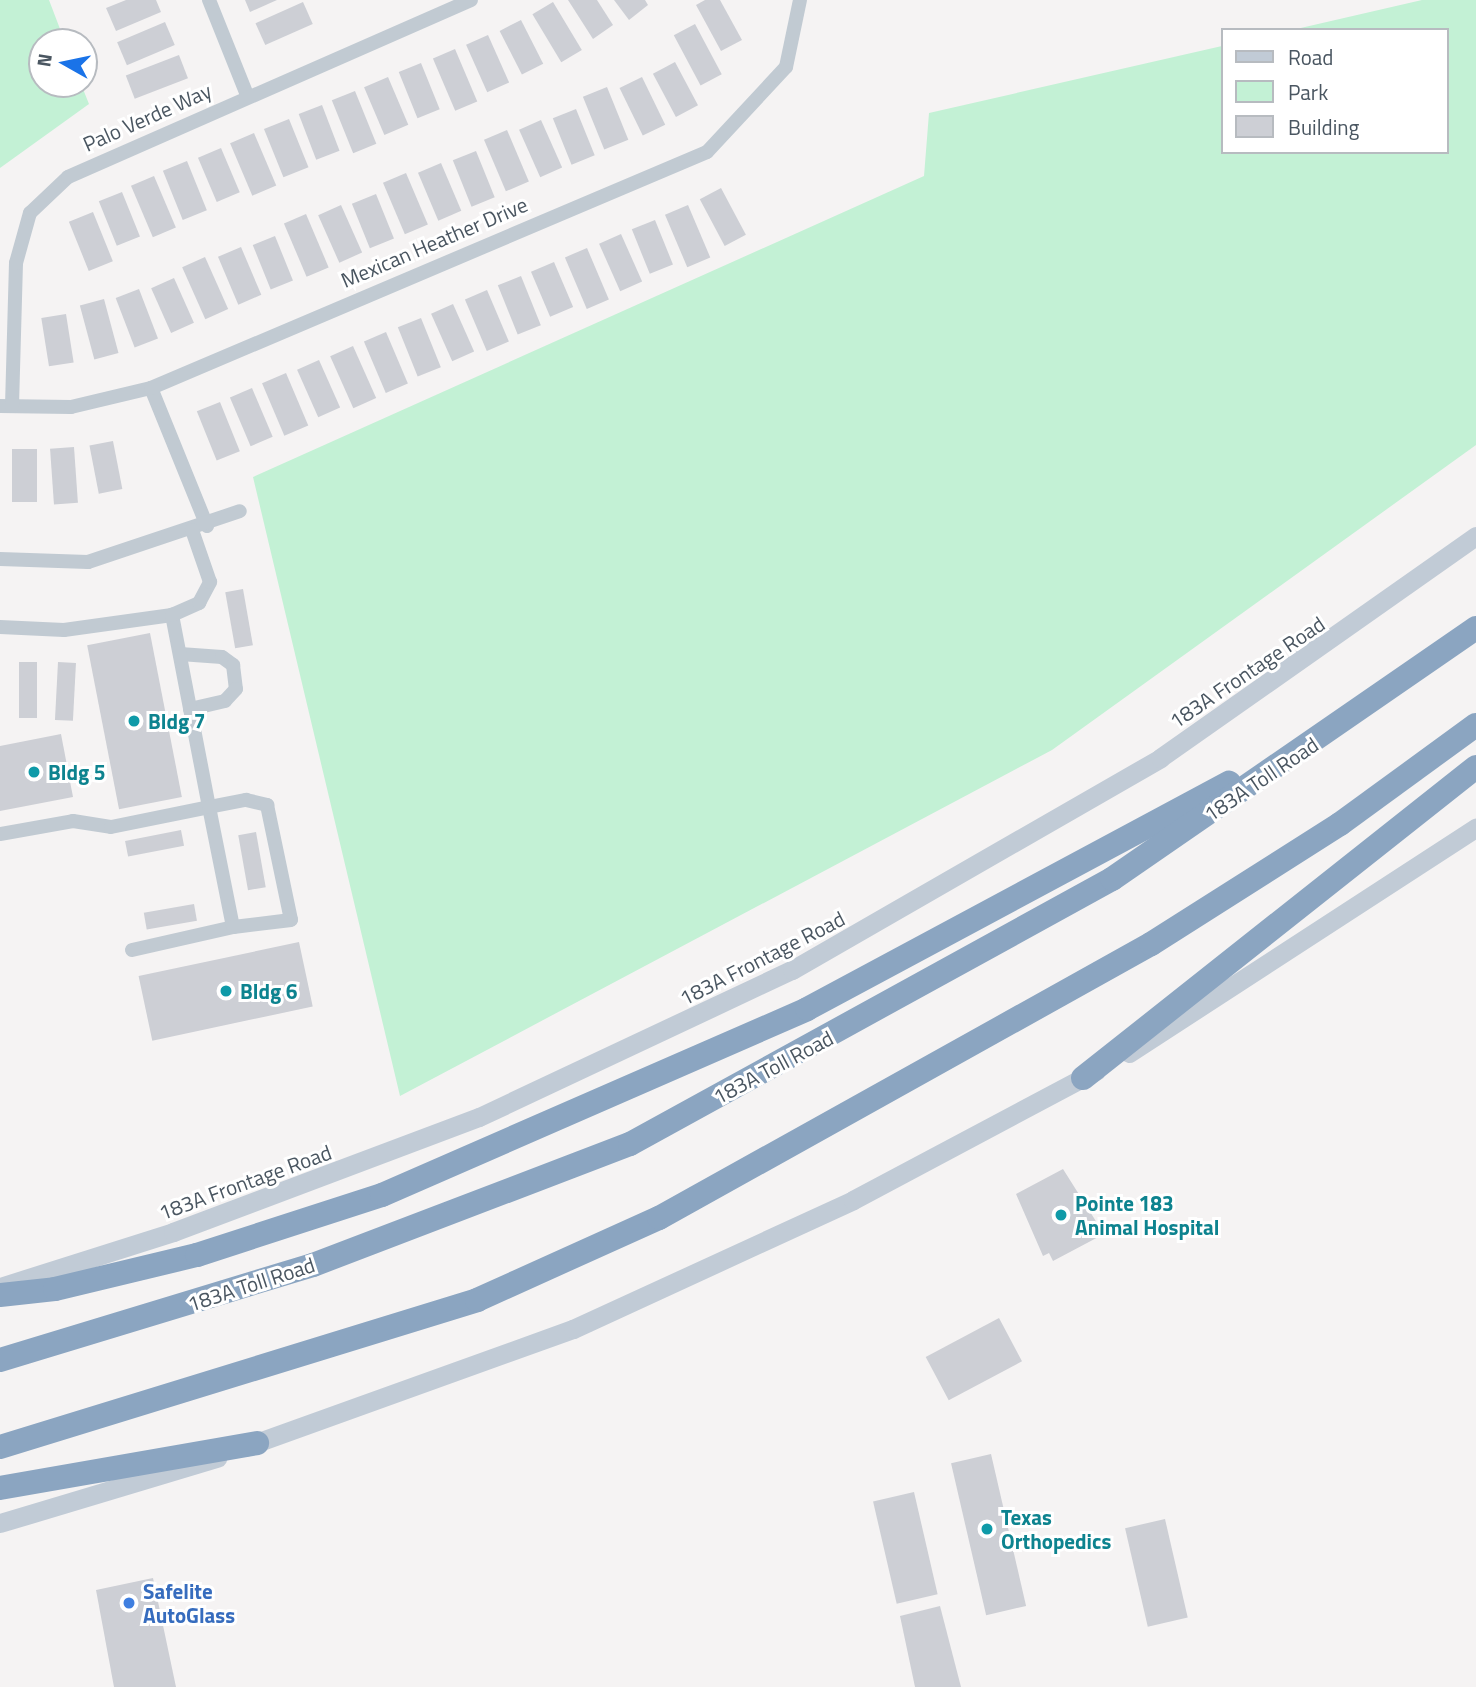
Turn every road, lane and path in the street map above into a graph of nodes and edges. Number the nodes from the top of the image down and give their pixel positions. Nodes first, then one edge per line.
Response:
1 (209, 0) edge
2 (800, 0) edge
3 (465, 1) edge
4 (247, 95) junction
5 (152, 388) junction
6 (6, 406) edge
7 (240, 512) dead end
8 (207, 526) junction
9 (192, 530) junction
10 (1476, 536) edge
11 (0, 559) edge
12 (172, 615) junction
13 (0, 627) edge
14 (1476, 628) edge
15 (180, 654) junction
16 (190, 709) junction
17 (1353, 716) junction
18 (1476, 725) edge
19 (1476, 767) edge
20 (209, 807) junction
21 (1476, 828) edge
22 (0, 834) edge
23 (233, 927) junction
24 (132, 950) dead end
25 (1083, 1079) junction
26 (0, 1287) edge
27 (0, 1295) edge
28 (0, 1360) edge
29 (257, 1443) junction
30 (0, 1447) edge
31 (0, 1488) edge
32 (0, 1523) edge

1 - 4 street
2 - 5 street, Mexican Heather Drive
3 - 4 street, Palo Verde Way
4 - 6 street, Palo Verde Way
5 - 6 street, Mexican Heather Drive
5 - 8 street
7 - 8 street
8 - 9 street
9 - 11 street
9 - 12 street
10 - 26 main road, 183A Frontage Road
12 - 13 street
12 - 15 street
14 - 17 highway, 183A Toll Road
15 - 16 street
15 - 16 street
16 - 20 street
17 - 27 highway
17 - 28 highway, 183A Toll Road
18 - 30 highway
19 - 25 highway
20 - 22 street
20 - 23 street
20 - 23 street
21 - 25 main road
23 - 24 street
25 - 29 main road
29 - 31 highway
29 - 32 main road

